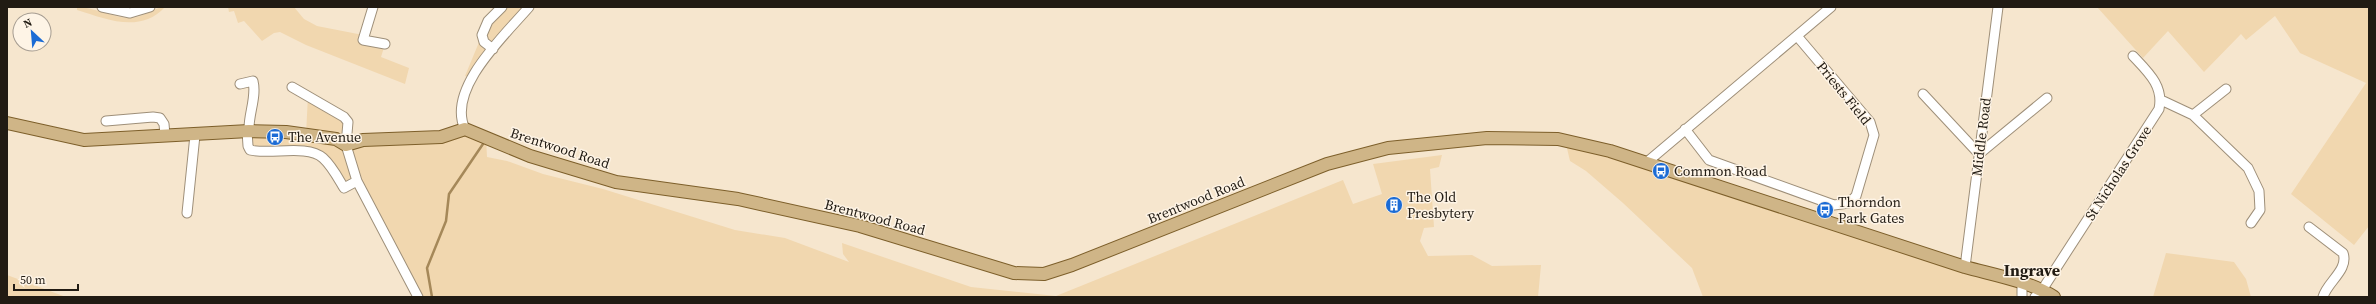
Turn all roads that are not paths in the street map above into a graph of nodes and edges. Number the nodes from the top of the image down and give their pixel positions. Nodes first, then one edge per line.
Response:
1 (102, 7) edge
2 (150, 7) edge
3 (373, 7) edge
4 (502, 7) edge
5 (529, 7) edge
6 (1832, 7) edge
7 (1998, 7) edge
8 (1797, 36) junction
9 (385, 44) dead end
10 (493, 50) junction
11 (2133, 56) dead end
12 (240, 84) dead end
13 (292, 87) dead end
14 (2226, 88) dead end
15 (1923, 94) dead end
16 (2047, 98) dead end
17 (2161, 100) junction
18 (2193, 115) junction
19 (106, 121) dead end
20 (7, 123) edge
21 (464, 129) junction
22 (1685, 129) junction
23 (248, 131) junction
24 (165, 135) junction
25 (195, 135) junction
26 (346, 145) junction
27 (1979, 154) junction
28 (1646, 163) junction
29 (356, 181) junction
30 (187, 213) dead end
31 (2251, 223) dead end
32 (2309, 227) dead end
33 (1965, 267) junction
34 (2022, 284) junction
35 (2038, 293) edge
36 (418, 297) edge
37 (2022, 297) edge
38 (2054, 297) edge
39 (2323, 297) edge

1 - 2 street
3 - 9 street
4 - 10 street
5 - 10 street
6 - 8 street
7 - 27 street, Middle Road
8 - 22 street
8 - 22 street, Priests Field
10 - 21 street
11 - 17 street
12 - 23 street
13 - 26 street
14 - 18 street
15 - 27 street
16 - 27 street
17 - 18 street
17 - 35 street, St Nicholas Grove
18 - 31 street
19 - 24 street
20 - 24 main road
21 - 26 main road
21 - 28 main road, Brentwood Road
22 - 28 street
23 - 25 main road
23 - 26 main road
23 - 29 street
24 - 25 main road
25 - 30 street
26 - 29 street
27 - 33 street, Middle Road
28 - 33 main road, Brentwood Road
29 - 36 street
32 - 39 street
33 - 34 main road, Brentwood Road
34 - 35 main road, Brentwood Road
34 - 37 street
35 - 38 main road, Brentwood Road

